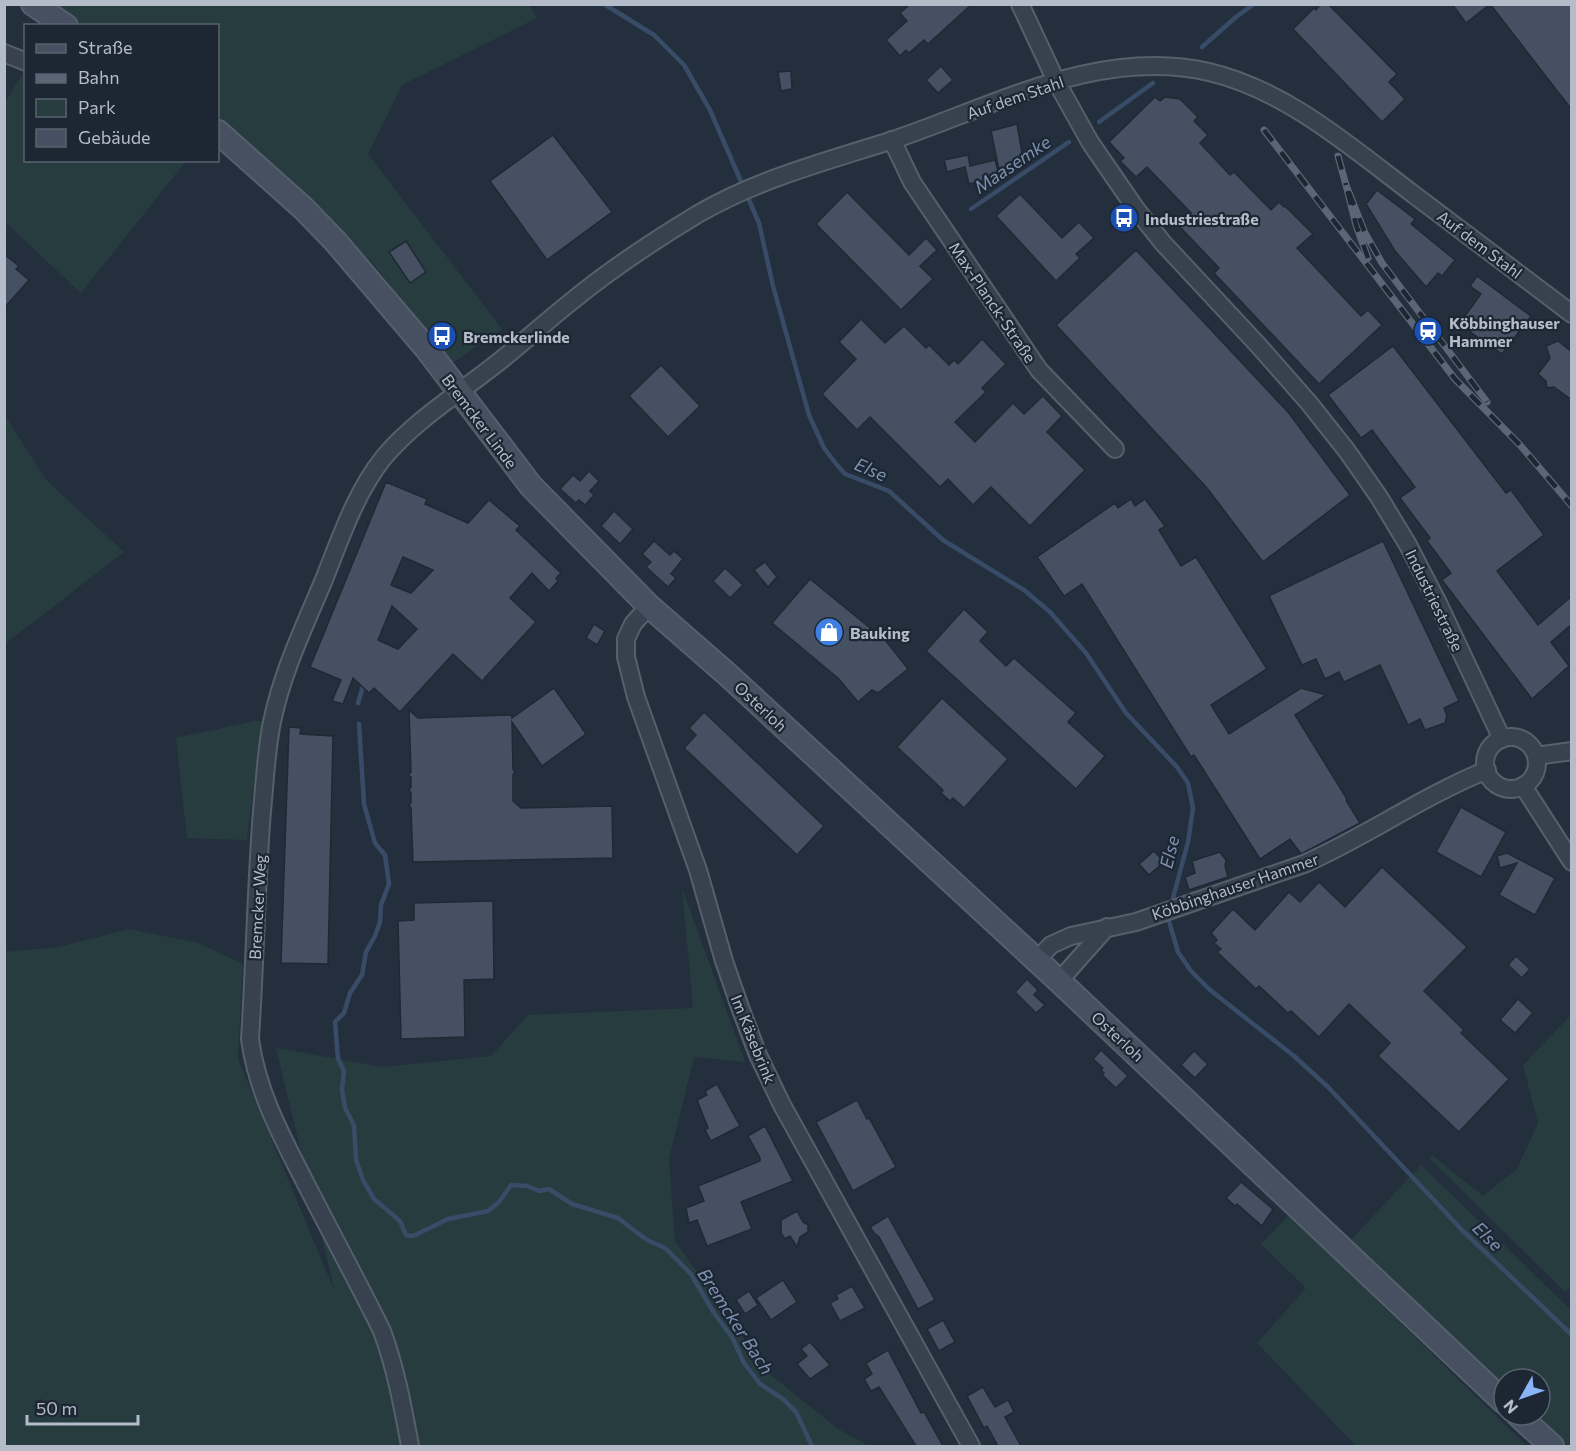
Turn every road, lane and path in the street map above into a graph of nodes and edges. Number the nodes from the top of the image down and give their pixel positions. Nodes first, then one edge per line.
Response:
1 (33, 4) edge
2 (1020, 4) edge
3 (63, 24) edge
4 (4, 53) edge
5 (24, 61) edge
6 (1056, 81) junction
7 (219, 133) edge
8 (892, 140) junction
9 (1572, 314) edge
10 (458, 392) junction
11 (1115, 449) dead end
12 (649, 606) junction
13 (728, 675) joint
14 (1502, 739) junction
15 (1572, 751) edge
16 (1536, 756) junction
17 (1487, 770) junction
18 (1523, 786) junction
19 (1572, 862) edge
20 (1107, 927) junction
21 (1037, 960) junction
22 (1059, 981) junction
23 (1492, 1390) edge
24 (1531, 1427) edge
25 (410, 1446) edge
26 (971, 1446) edge
27 (1551, 1446) edge

1 - 3 main road
2 - 6 street, Industriestraße
4 - 5 street
6 - 8 street, Auf dem Stahl
6 - 9 street, Auf dem Stahl
6 - 14 street, Industriestraße
7 - 10 main road, Bremcker Linde
8 - 10 street, Auf dem Stahl
8 - 11 street, Max-Planck-Straße
10 - 12 main road, Bremcker Linde
10 - 25 street, Bremcker Weg
12 - 13 main road, Bremcker Linde
12 - 26 street, Im Käsebrink
13 - 21 main road, Osterloh
14 - 16 street
14 - 17 street
15 - 16 street
16 - 18 street
17 - 18 street
17 - 20 street, Köbbinghauser Hammer
18 - 19 street
20 - 21 street, Köbbinghauser Hammer
20 - 22 street
21 - 22 main road, Osterloh
22 - 23 main road, Osterloh
24 - 27 main road

